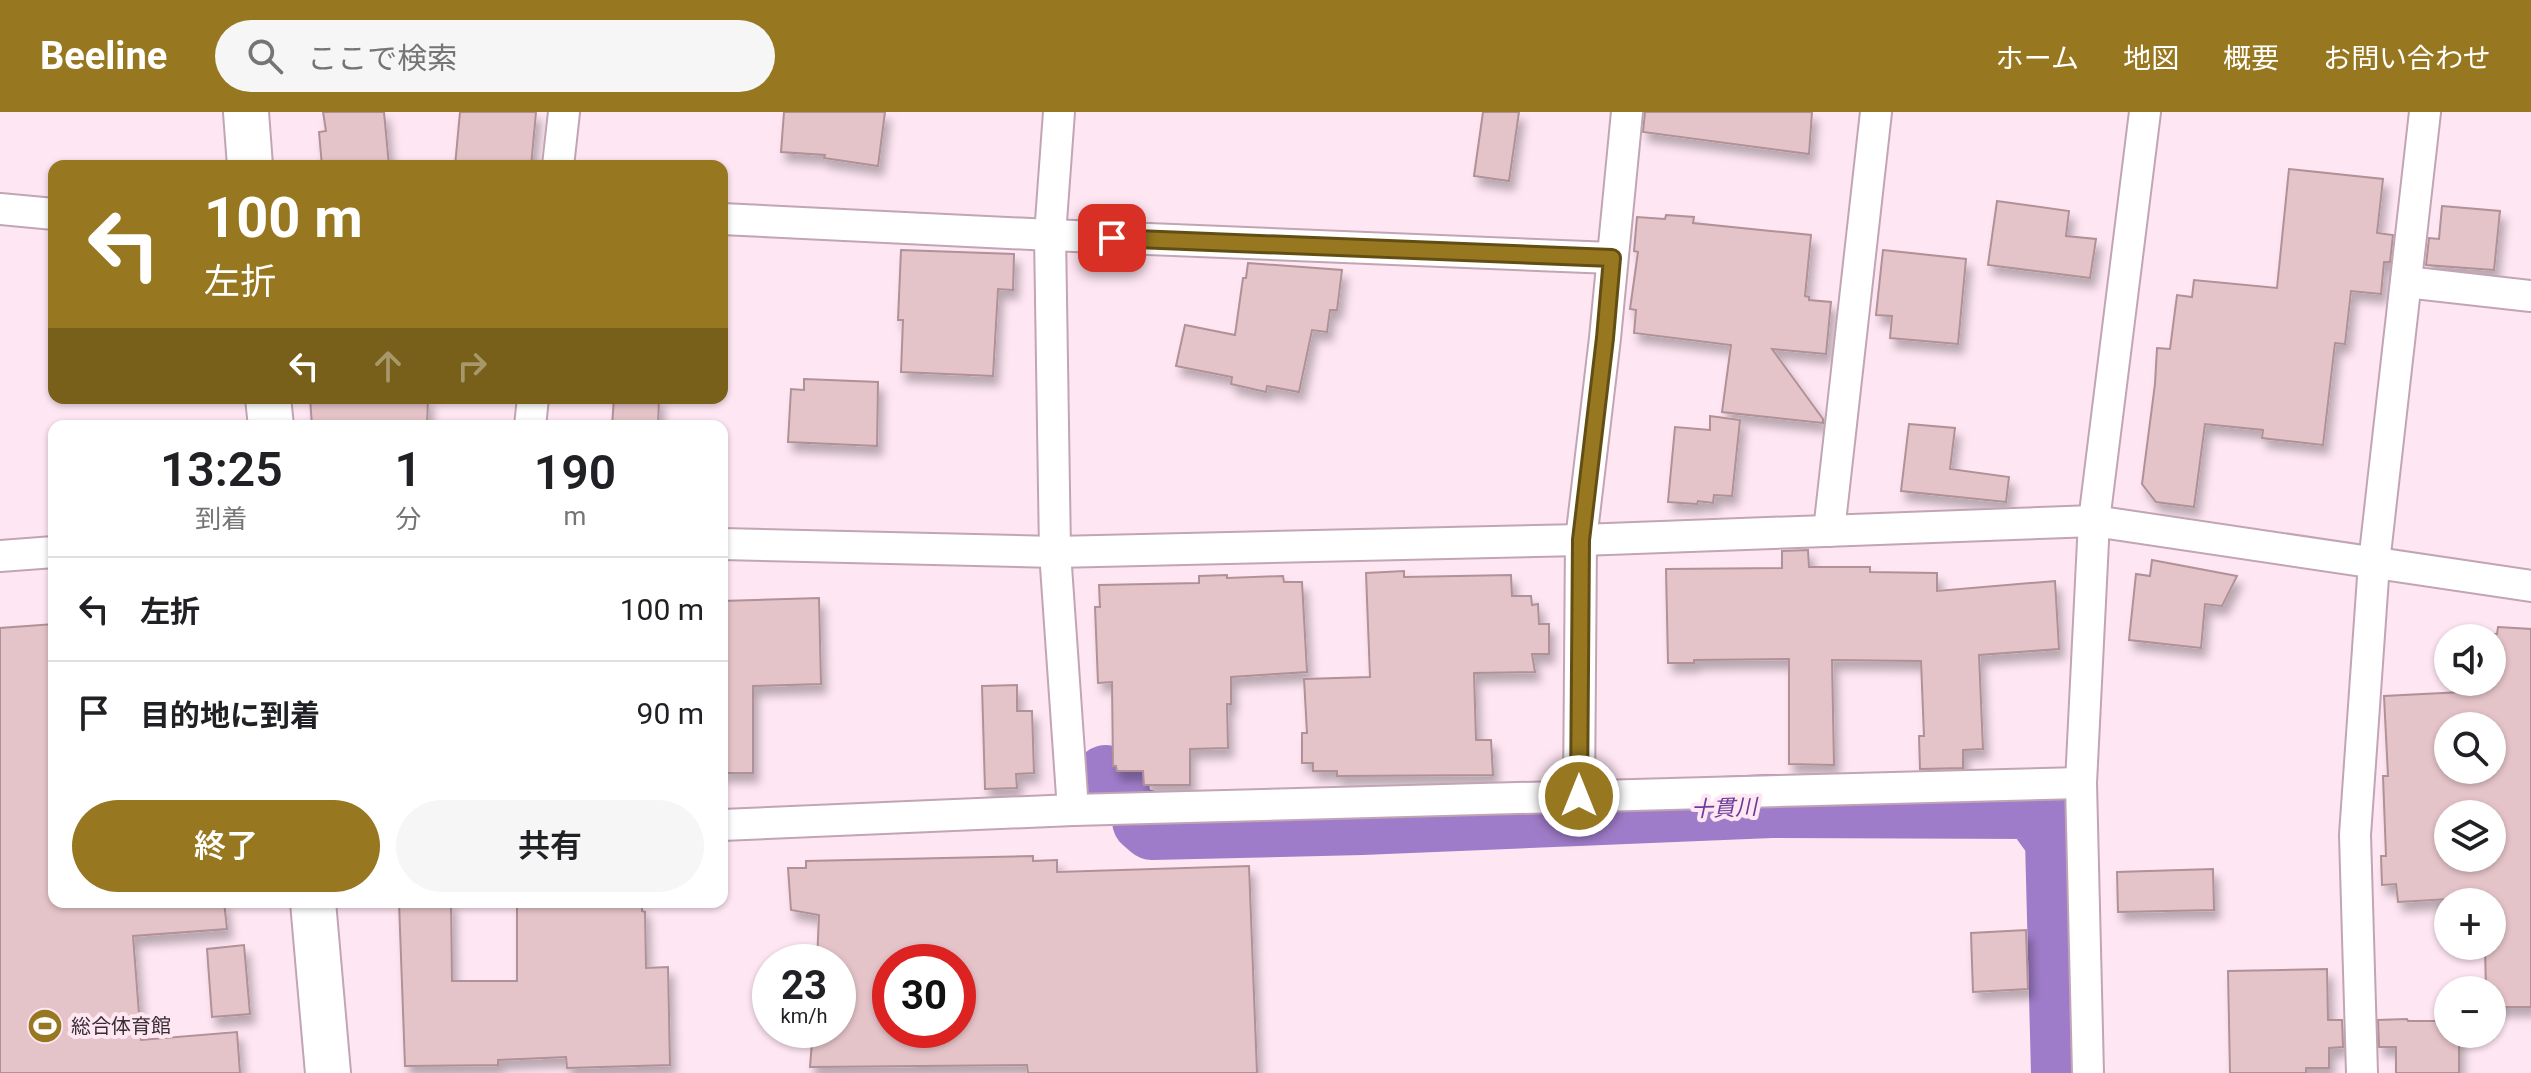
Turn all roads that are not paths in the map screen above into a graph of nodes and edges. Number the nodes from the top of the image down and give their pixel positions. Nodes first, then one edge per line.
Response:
1 (246, 112) edge
2 (564, 112) edge
3 (1059, 112) edge
4 (1627, 112) edge
5 (1876, 112) edge
6 (2145, 112) edge
7 (2425, 112) edge
8 (250, 160) edge
9 (559, 160) edge
10 (0, 209) edge
11 (48, 213) edge
12 (728, 219) edge
13 (1050, 235) junction
14 (1612, 258) junction
15 (2406, 282) junction
16 (2531, 296) edge
17 (2094, 521) junction
18 (1829, 531) junction
19 (1581, 540) junction
20 (728, 544) edge
21 (48, 552) edge
22 (1055, 552) junction
23 (0, 556) edge
24 (2374, 563) junction
25 (2531, 586) edge
26 (2081, 783) junction
27 (1579, 796) junction
28 (1073, 810) junction
29 (728, 825) edge
30 (314, 908) edge
31 (328, 1073) edge
32 (2088, 1073) edge
33 (2362, 1073) edge

1 - 8 street
2 - 9 street
3 - 13 street
4 - 14 street
5 - 18 street
6 - 17 street
7 - 15 street
10 - 11 street
12 - 13 street
13 - 14 street
13 - 22 street
14 - 19 street
15 - 16 street
15 - 24 street
17 - 18 street
17 - 24 street
17 - 26 street
18 - 19 street
19 - 22 street
19 - 27 street
20 - 22 street
21 - 23 street
22 - 28 street
24 - 25 street
24 - 33 street
26 - 27 street
26 - 32 street
27 - 28 street
28 - 29 street
30 - 31 street

